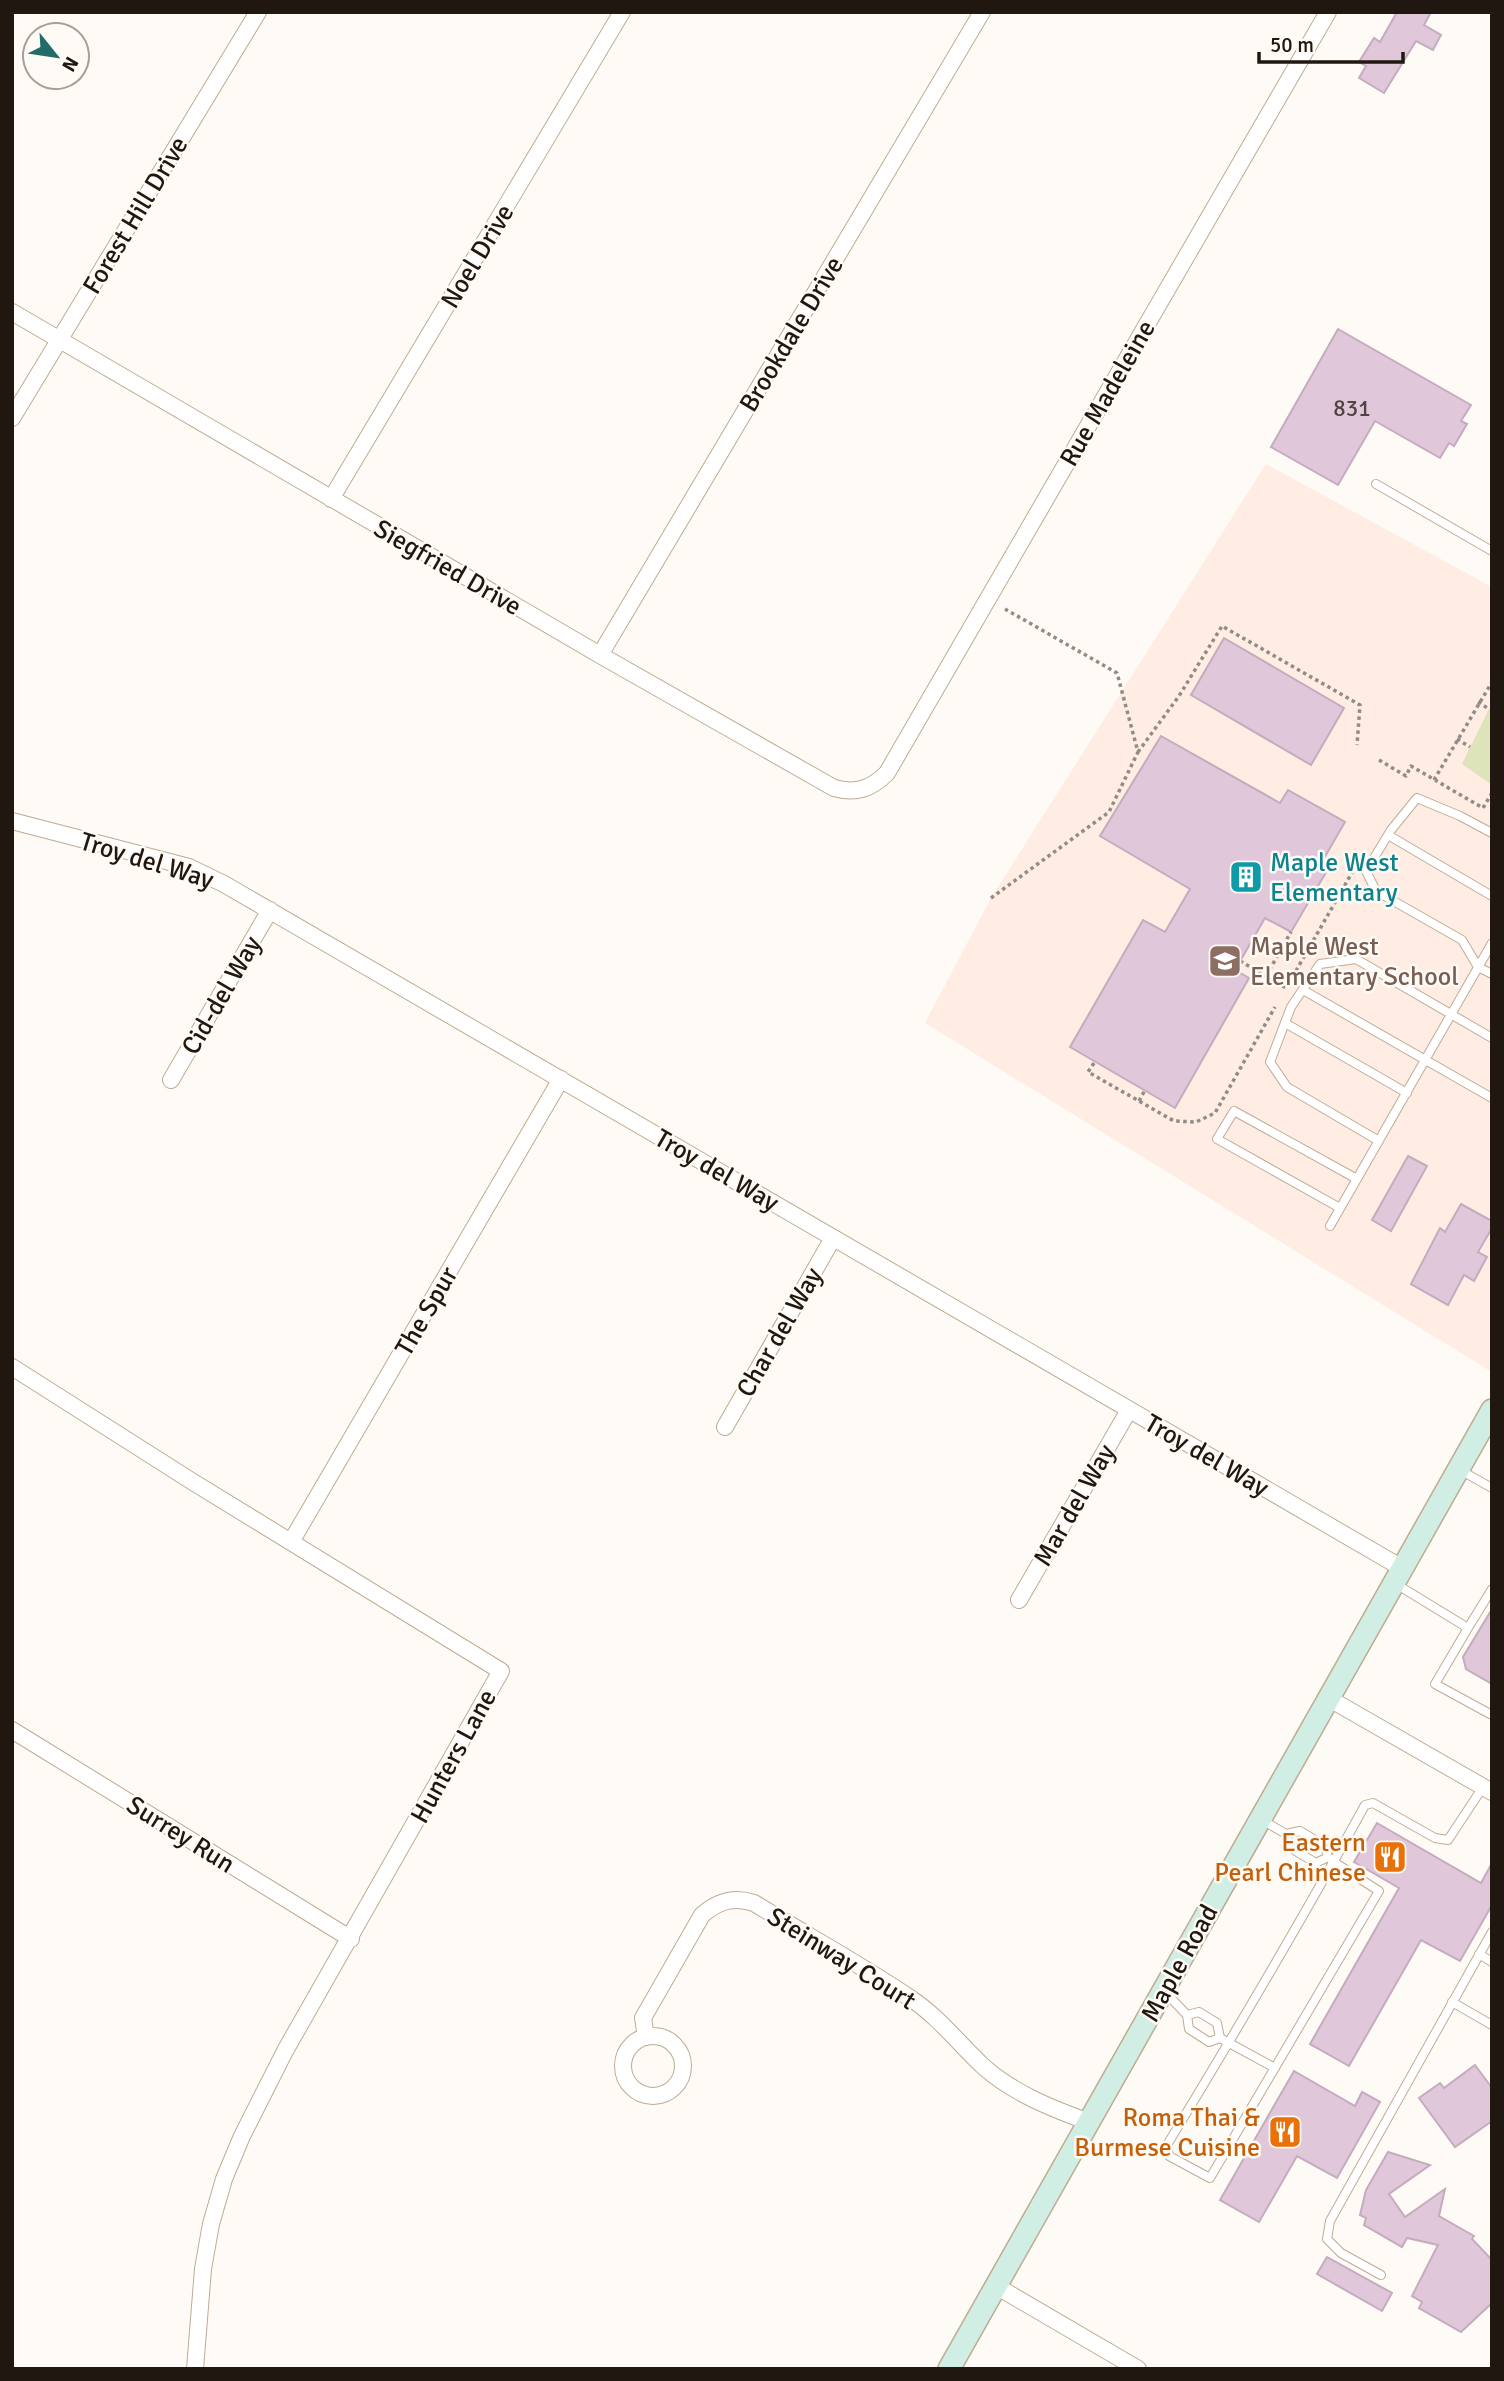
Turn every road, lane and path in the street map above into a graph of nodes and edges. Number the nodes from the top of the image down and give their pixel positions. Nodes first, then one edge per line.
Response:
1 (258, 12) edge
2 (622, 12) edge
3 (982, 12) edge
4 (1328, 12) edge
5 (12, 313) edge
6 (60, 340) junction
7 (12, 418) edge
8 (1376, 484) dead end
9 (331, 499) junction
10 (1492, 551) edge
11 (1004, 609) dead end
12 (600, 655) junction
13 (1492, 682) edge
14 (1478, 702) junction
15 (1489, 709) dead end
16 (1457, 739) junction
17 (1357, 745) dead end
18 (1470, 747) dead end
19 (1138, 752) junction
20 (1379, 760) dead end
21 (887, 774) joint
22 (1434, 780) junction
23 (1492, 793) edge
24 (12, 821) edge
25 (1492, 833) edge
26 (1388, 835) junction
27 (1358, 862) dead end
28 (1492, 896) edge
29 (991, 898) dead end
30 (270, 910) junction
31 (1291, 932) dead end
32 (1492, 943) edge
33 (1240, 961) dead end
34 (1478, 967) junction
35 (1492, 974) edge
36 (1266, 976) junction
37 (1286, 988) junction
38 (1303, 990) junction
39 (1452, 1015) junction
40 (1285, 1023) junction
41 (1492, 1038) edge
42 (1426, 1060) junction
43 (1094, 1063) dead end
44 (561, 1079) junction
45 (172, 1080) dead end
46 (1146, 1090) dead end
47 (1407, 1093) junction
48 (1492, 1098) edge
49 (1139, 1101) junction
50 (1379, 1141) junction
51 (1357, 1179) junction
52 (1340, 1209) junction
53 (1330, 1226) dead end
54 (833, 1238) junction
55 (12, 1367) edge
56 (1129, 1410) junction
57 (1492, 1410) edge
58 (725, 1427) dead end
59 (1458, 1469) junction
60 (1492, 1488) edge
61 (291, 1542) junction
62 (1398, 1575) junction
63 (1492, 1589) edge
64 (1019, 1600) dead end
65 (1468, 1628) junction
66 (1328, 1698) junction
67 (1492, 1715) edge
68 (12, 1730) edge
69 (1487, 1790) edge
70 (1260, 1819) junction
71 (1286, 1834) junction
72 (1331, 1859) junction
73 (1492, 1932) edge
74 (351, 1938) junction
75 (1479, 1954) junction
76 (1492, 1962) edge
77 (1164, 1990) junction
78 (1452, 2002) junction
79 (1186, 2015) junction
80 (1492, 2025) edge
81 (646, 2037) dead end
82 (1220, 2038) junction
83 (1229, 2043) junction
84 (1275, 2068) junction
85 (1089, 2122) junction
86 (1381, 2275) dead end
87 (996, 2286) junction
88 (195, 2369) edge
89 (949, 2369) edge
90 (1138, 2369) edge

1 - 6 street, Forest Hill Drive
2 - 9 street, Noel Drive
3 - 12 street, Brookdale Drive
4 - 21 street, Rue Madeleine
5 - 6 street, Siegfried Drive
6 - 7 street, Forest Hill Drive
6 - 9 street, Siegfried Drive
8 - 10 lane
9 - 12 street, Siegfried Drive
11 - 19 path
12 - 21 street, Siegfried Drive
13 - 14 path
14 - 15 path
14 - 16 path
16 - 18 path
16 - 22 path
17 - 19 path
19 - 29 path
20 - 22 path
22 - 23 path
24 - 30 street, Troy del Way
25 - 26 lane
26 - 28 lane
26 - 34 lane
27 - 37 path
30 - 44 street, Troy del Way
30 - 45 street, Cid-del Way
31 - 36 path
32 - 34 lane
33 - 36 path
34 - 35 lane
34 - 39 lane
36 - 37 path
37 - 49 path
38 - 39 lane
38 - 40 lane
38 - 42 lane
39 - 41 lane
39 - 42 lane
40 - 47 lane
40 - 50 lane
42 - 47 lane
42 - 48 lane
43 - 49 path
44 - 54 street, Troy del Way
44 - 61 street, The Spur
46 - 49 path
47 - 50 lane
50 - 51 lane
51 - 52 lane
51 - 52 lane
52 - 53 lane
54 - 56 street, Troy del Way
54 - 58 street, Char del Way
55 - 61 street, Hunters Lane
56 - 62 street, Troy del Way
56 - 64 street, Mar del Way
57 - 59 main road, Maple Road
59 - 60 lane
59 - 62 main road, Maple Road
61 - 74 street, Hunters Lane
62 - 65 lane
62 - 66 main road, Maple Road
63 - 65 lane
65 - 67 lane
66 - 69 street
66 - 70 main road, Maple Road
68 - 74 street, Surrey Run
69 - 72 lane
70 - 71 lane
70 - 77 main road, Maple Road
71 - 72 lane
71 - 72 lane
72 - 83 lane
72 - 84 lane
73 - 75 lane
74 - 88 street, Hunters Lane
75 - 76 lane
75 - 78 lane
77 - 79 lane
77 - 85 main road, Maple Road
78 - 80 lane
78 - 86 lane
79 - 82 lane
79 - 82 lane
81 - 85 street, Steinway Court
82 - 83 lane
83 - 84 lane
83 - 84 lane
85 - 87 main road, Maple Road
87 - 89 main road, Maple Road
87 - 90 street

